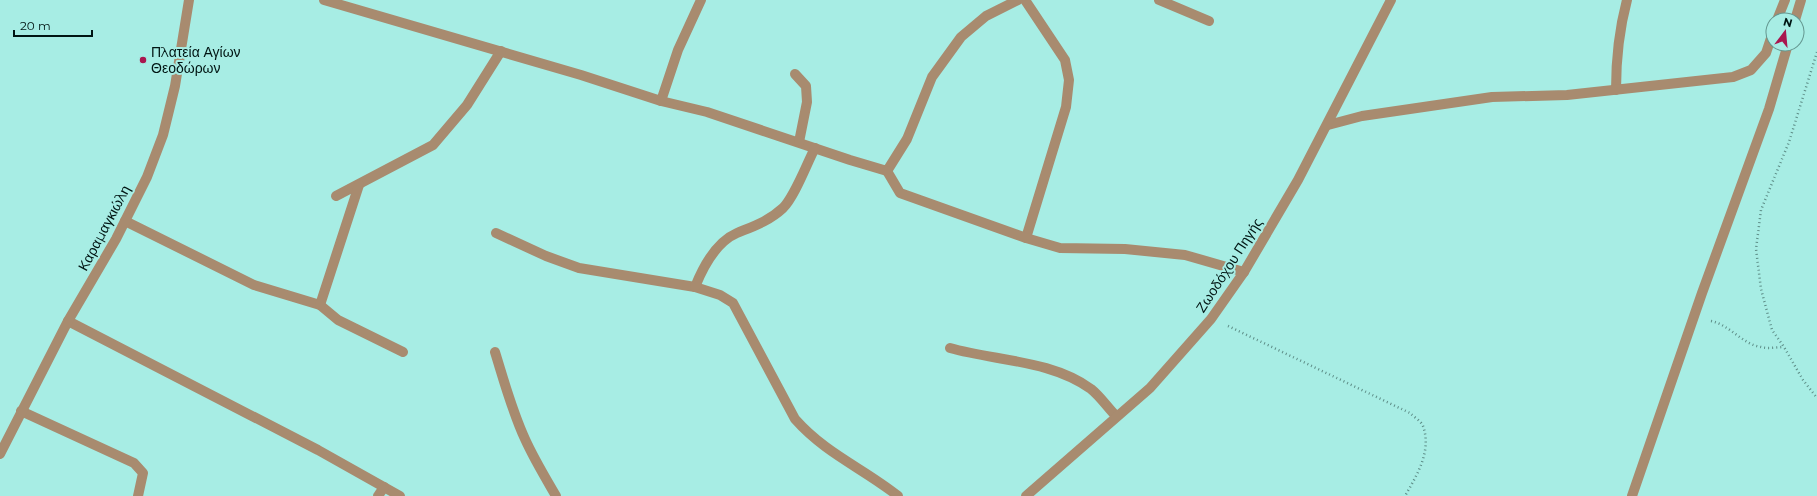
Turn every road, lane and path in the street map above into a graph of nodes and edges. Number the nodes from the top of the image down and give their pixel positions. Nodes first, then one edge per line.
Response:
1 (189, 0) edge
2 (324, 0) edge
3 (701, 0) edge
4 (1018, 0) edge
5 (1026, 0) edge
6 (1159, 0) edge
7 (1391, 0) edge
8 (1627, 0) edge
9 (1785, 0) edge
10 (1801, 0) edge
11 (1781, 12) edge
12 (1797, 12) edge
13 (1210, 20) dead end
14 (501, 52) junction
15 (1766, 52) edge
16 (1786, 52) edge
17 (1817, 52) edge
18 (795, 74) dead end
19 (1616, 90) junction
20 (661, 102) junction
21 (1328, 125) junction
22 (799, 142) junction
23 (814, 148) junction
24 (887, 170) junction
25 (358, 184) junction
26 (336, 196) dead end
27 (125, 221) junction
28 (496, 233) dead end
29 (1026, 238) junction
30 (1244, 272) junction
31 (695, 287) junction
32 (320, 305) junction
33 (1695, 318) junction
34 (1211, 319) junction
35 (68, 320) junction
36 (1784, 347) junction
37 (950, 348) dead end
38 (403, 352) dead end
39 (495, 352) dead end
40 (1817, 398) edge
41 (21, 411) junction
42 (1116, 416) junction
43 (0, 454) edge
44 (384, 487) junction
45 (138, 496) edge
46 (378, 496) edge
47 (400, 496) edge
48 (556, 496) edge
49 (898, 496) edge
50 (1026, 496) edge
51 (1405, 496) edge
52 (1632, 496) edge

1 - 27 street, Καραμαγκιώλη
2 - 14 street
3 - 20 street
4 - 24 street
5 - 29 street
6 - 13 street
7 - 21 street, Ζωοδόχου Πηγής
8 - 19 street
9 - 11 street
10 - 12 street
14 - 20 street
14 - 25 street
15 - 19 street
16 - 33 street
17 - 36 path
18 - 22 street
19 - 21 street
20 - 22 street
21 - 30 street, Ζωοδόχου Πηγής
22 - 23 street
23 - 24 street
23 - 31 street
24 - 29 street
25 - 26 street
25 - 32 street
27 - 32 street
27 - 35 street, Καραμαγκιώλη
28 - 31 street
29 - 30 street
30 - 34 street, Ζωοδόχου Πηγής
31 - 49 street
32 - 38 street
33 - 36 path
33 - 52 street
34 - 42 street, Ζωοδόχου Πηγής
34 - 51 path
35 - 41 street, Καραμαγκιώλη
35 - 44 street
36 - 40 path
37 - 42 street
39 - 48 street
41 - 43 street, Καραμαγκιώλη
41 - 45 street
42 - 50 street, Ζωοδόχου Πηγής
44 - 46 street
44 - 47 street

